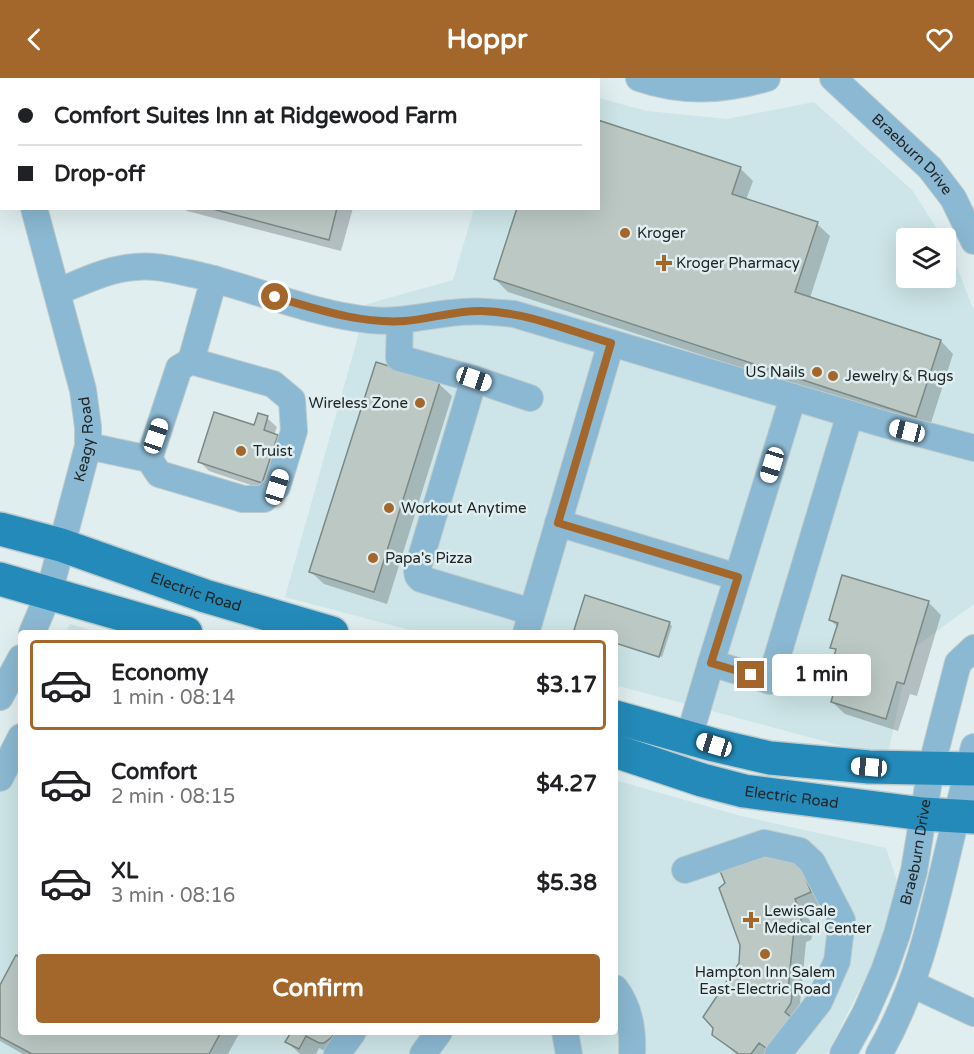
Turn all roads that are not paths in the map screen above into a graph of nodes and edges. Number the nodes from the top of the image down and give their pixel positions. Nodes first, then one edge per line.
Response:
1 (639, 78) edge
2 (767, 78) edge
3 (833, 78) edge
4 (35, 210) edge
5 (974, 241) edge
6 (214, 279) junction
7 (57, 292) junction
8 (400, 321) junction
9 (611, 343) junction
10 (191, 360) junction
11 (474, 379) junction
12 (793, 397) junction
13 (530, 398) dead end
14 (850, 414) junction
15 (88, 446) junction
16 (974, 448) edge
17 (148, 459) junction
18 (558, 523) junction
19 (0, 529) edge
20 (61, 545) junction
21 (738, 577) junction
22 (0, 579) edge
23 (49, 592) junction
24 (529, 623) edge
25 (33, 630) edge
26 (176, 630) edge
27 (322, 630) edge
28 (974, 648) edge
29 (711, 663) junction
30 (18, 664) edge
31 (0, 698) edge
32 (618, 718) edge
33 (689, 737) junction
34 (18, 743) edge
35 (618, 752) edge
36 (972, 762) edge
37 (931, 768) junction
38 (0, 778) edge
39 (923, 814) junction
40 (965, 817) edge
41 (685, 870) dead end
42 (912, 984) junction
43 (618, 992) edge
44 (973, 1011) edge
45 (351, 1035) edge
46 (437, 1035) edge
47 (565, 1035) edge
48 (337, 1054) edge
49 (423, 1054) edge
50 (568, 1054) edge
51 (632, 1054) edge
52 (778, 1054) edge
53 (843, 1054) edge
54 (879, 1054) edge

1 - 2 street
3 - 5 street, Braeburn Drive
4 - 7 street, Keagy Road
6 - 7 street
6 - 8 street
6 - 10 street
7 - 15 street, Keagy Road
8 - 9 street
8 - 11 street
9 - 12 street
9 - 18 street
10 - 17 street
10 - 17 street
11 - 13 street
11 - 24 street
12 - 14 street
12 - 21 street
14 - 16 street
14 - 29 street
15 - 17 street
15 - 20 street, Keagy Road
18 - 21 street
18 - 24 street
19 - 20 main road, Electric Road
20 - 23 street, Keagy Road
20 - 27 main road, Electric Road
21 - 29 street
22 - 23 main road
23 - 25 street, Keagy Road
23 - 26 main road
28 - 37 street, Braeburn Drive
29 - 33 street
30 - 31 street
32 - 33 main road
33 - 37 main road
34 - 38 street
35 - 39 main road, Electric Road
36 - 37 main road
36 - 40 street, Braeburn Drive
37 - 39 street, Braeburn Drive
39 - 40 main road, Electric Road
39 - 53 street, Braeburn Drive
40 - 42 street, Braeburn Drive
41 - 52 street
42 - 44 street
42 - 54 street, Braeburn Drive
43 - 51 street
45 - 48 street
46 - 49 street
47 - 50 street

